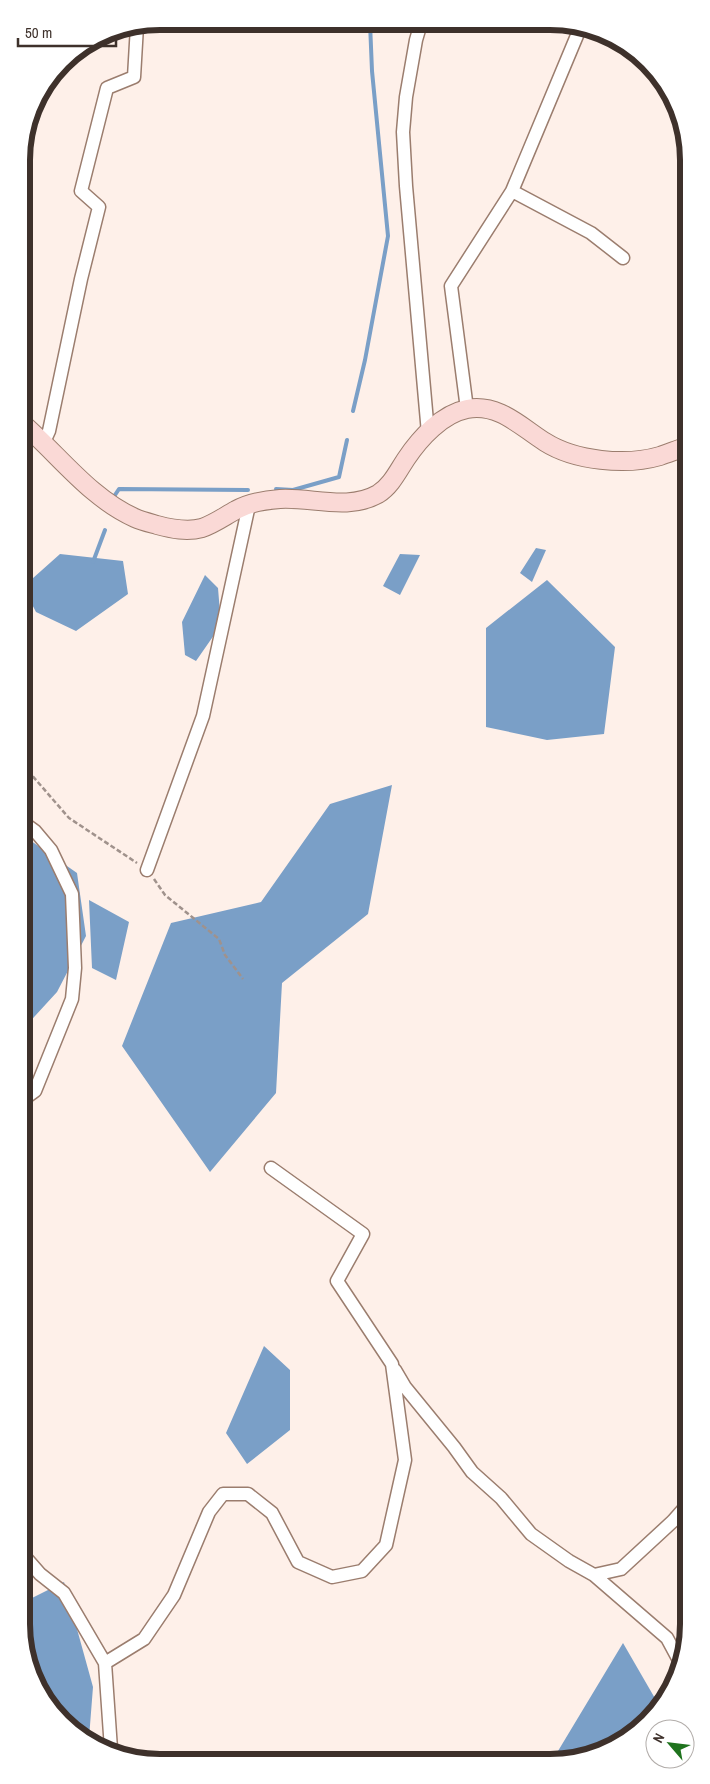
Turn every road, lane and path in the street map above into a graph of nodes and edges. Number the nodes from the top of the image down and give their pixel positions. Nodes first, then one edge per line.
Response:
1 (419, 30) edge
2 (134, 32) edge
3 (578, 33) edge
4 (512, 191) junction
5 (623, 258) dead end
6 (467, 409) junction
7 (30, 430) edge
8 (428, 433) junction
9 (44, 442) junction
10 (680, 449) edge
11 (249, 505) junction
12 (30, 828) edge
13 (148, 870) dead end
14 (30, 1094) edge
15 (271, 1168) dead end
16 (392, 1364) junction
17 (680, 1513) edge
18 (30, 1563) edge
19 (594, 1575) junction
20 (677, 1656) edge
21 (105, 1663) junction
22 (111, 1744) edge

1 - 8 street
2 - 9 street
3 - 4 street
4 - 5 street
4 - 6 street
6 - 8 street
6 - 10 street
7 - 9 street
8 - 11 street
9 - 11 street
11 - 13 street
12 - 14 street
15 - 16 street
16 - 19 street
16 - 21 street
17 - 19 street
18 - 21 street
19 - 20 street
21 - 22 street

